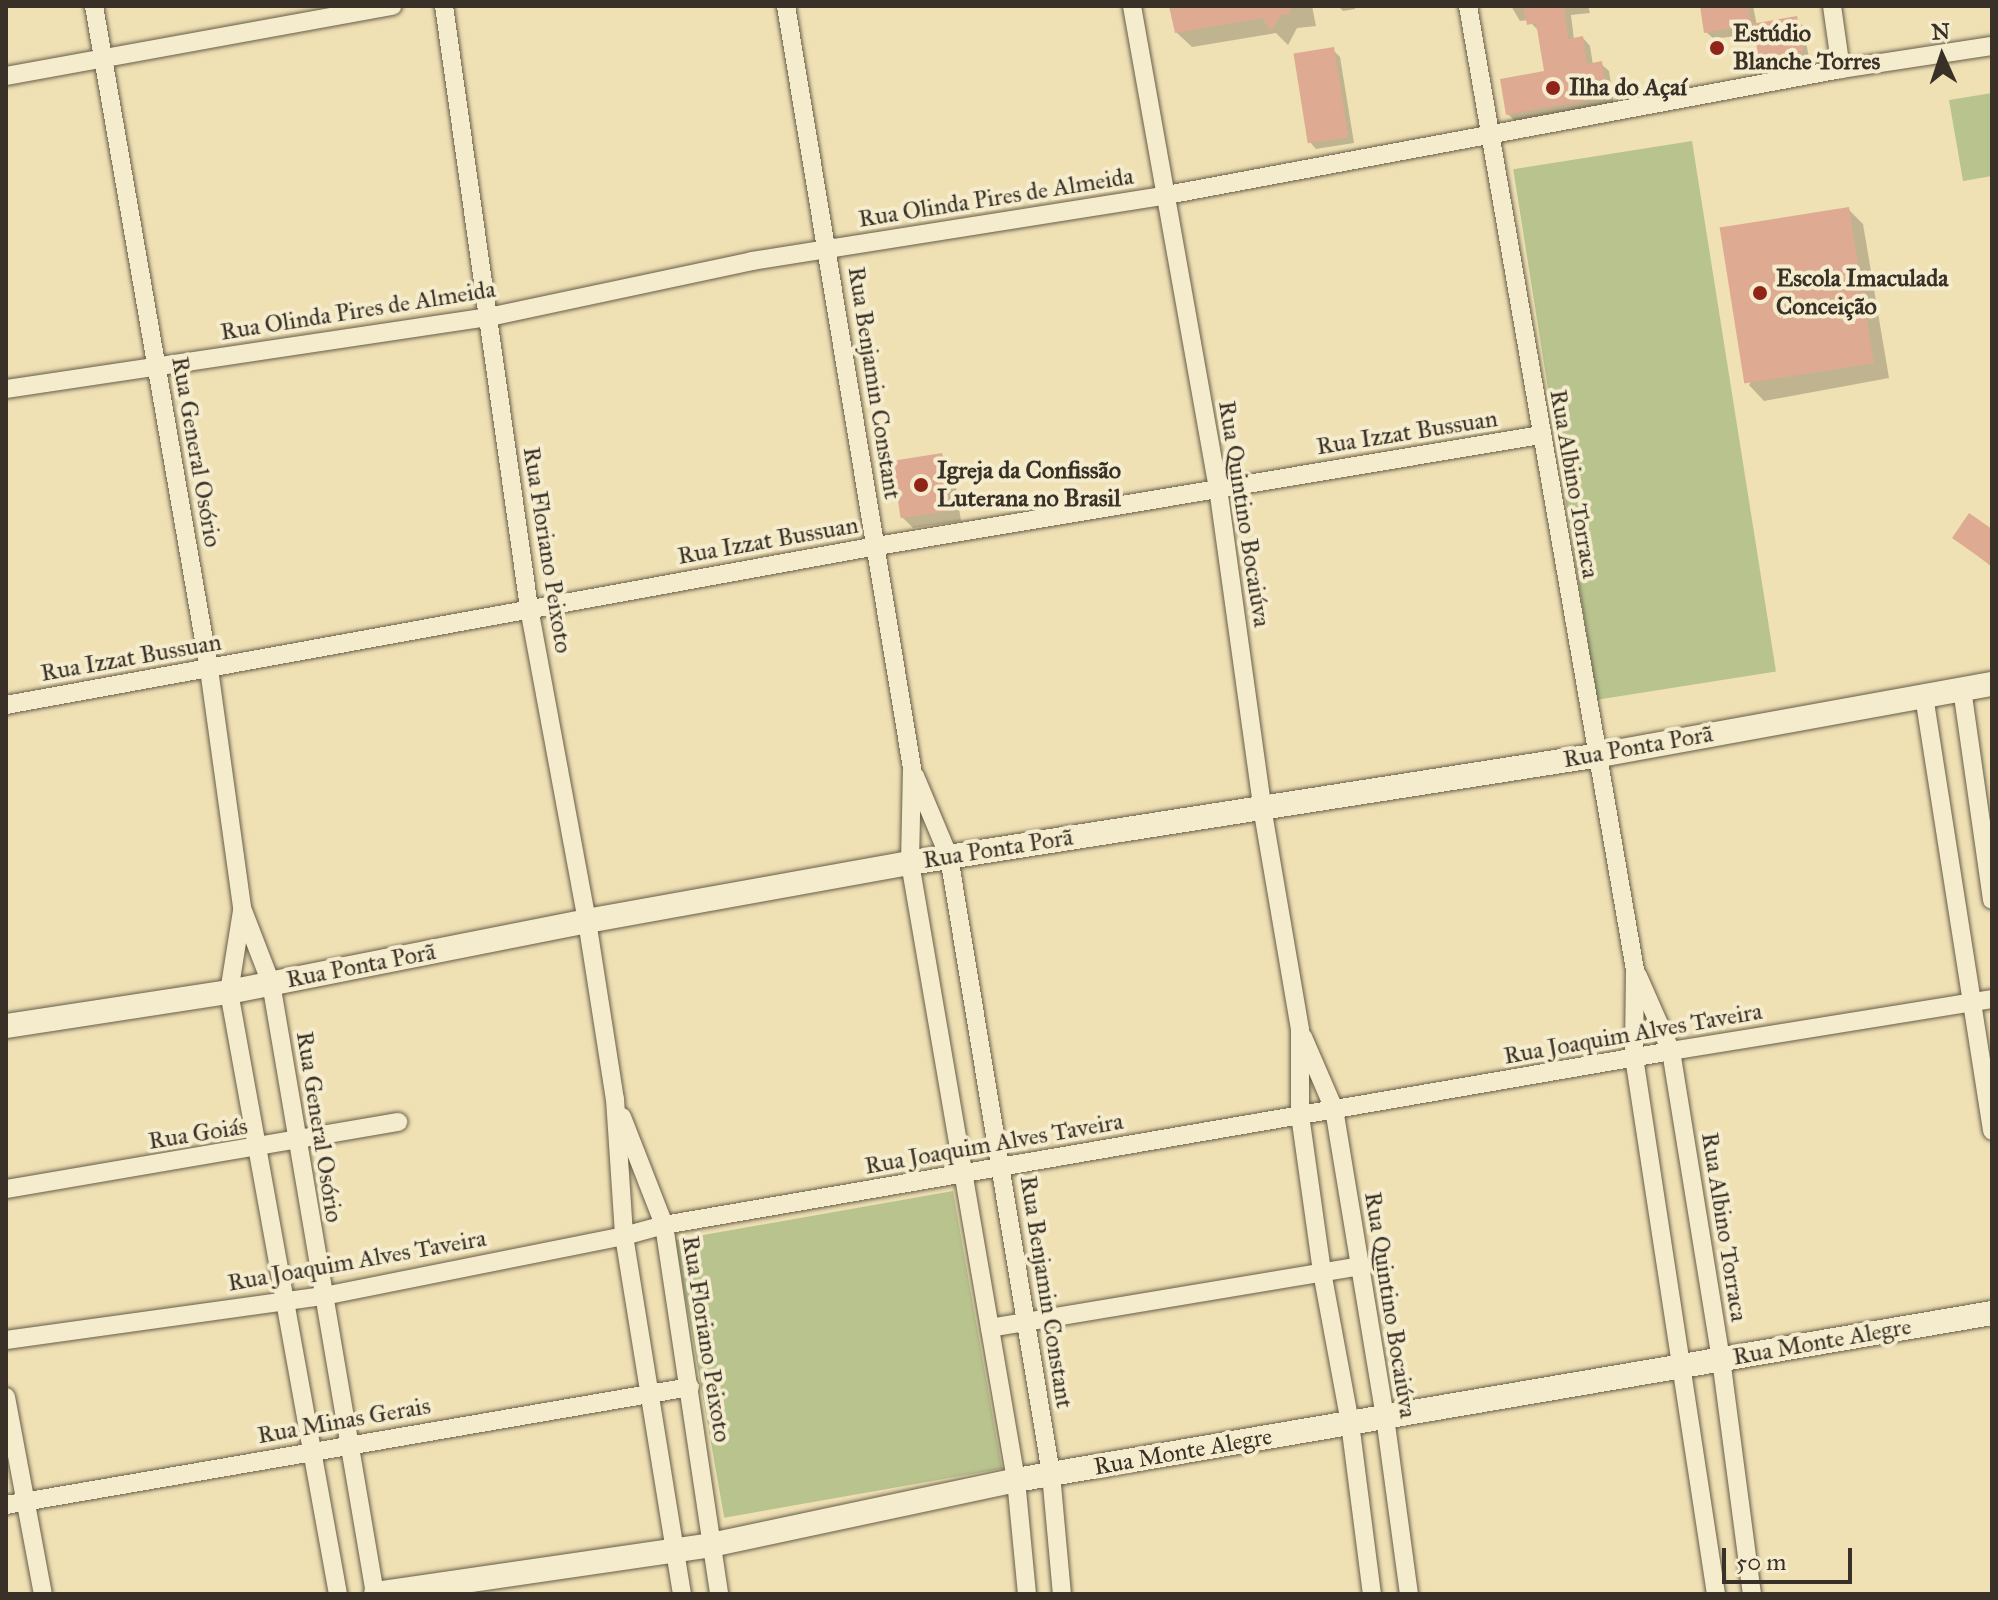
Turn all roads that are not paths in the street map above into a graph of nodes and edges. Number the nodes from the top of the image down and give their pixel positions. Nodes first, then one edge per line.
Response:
1 (94, 6) edge
2 (393, 6) edge
3 (444, 6) edge
4 (786, 6) edge
5 (1132, 6) edge
6 (1468, 6) edge
7 (1832, 6) edge
8 (1992, 46) edge
9 (103, 60) junction
10 (1841, 69) junction
11 (6, 76) edge
12 (1488, 135) junction
13 (1167, 195) junction
14 (828, 249) junction
15 (489, 317) junction
16 (156, 365) junction
17 (6, 389) edge
18 (1540, 435) junction
19 (1218, 488) junction
20 (877, 546) junction
21 (529, 608) junction
22 (209, 669) junction
23 (1992, 684) edge
24 (1962, 689) junction
25 (1924, 696) junction
26 (6, 705) edge
27 (1600, 755) junction
28 (912, 768) junction
29 (1262, 807) junction
30 (949, 857) junction
31 (910, 863) junction
32 (1992, 900) edge
33 (242, 908) junction
34 (587, 921) junction
35 (1635, 970) junction
36 (271, 983) junction
37 (229, 992) junction
38 (1992, 999) edge
39 (1971, 1003) junction
40 (6, 1026) edge
41 (1300, 1030) junction
42 (1671, 1051) junction
43 (1634, 1057) junction
44 (615, 1099) junction
45 (1334, 1109) junction
46 (1300, 1115) junction
47 (398, 1122) dead end
48 (1992, 1131) edge
49 (295, 1140) junction
50 (257, 1149) junction
51 (1001, 1168) junction
52 (963, 1175) junction
53 (6, 1189) edge
54 (664, 1225) junction
55 (624, 1236) junction
56 (1359, 1266) junction
57 (1322, 1272) junction
58 (324, 1296) junction
59 (287, 1300) junction
60 (1992, 1313) edge
61 (1026, 1322) junction
62 (990, 1328) junction
63 (6, 1340) edge
64 (1721, 1359) junction
65 (1684, 1365) junction
66 (690, 1387) junction
67 (652, 1393) junction
68 (6, 1397) edge
69 (1385, 1417) junction
70 (1350, 1423) junction
71 (349, 1444) junction
72 (312, 1452) junction
73 (1051, 1474) junction
74 (1016, 1480) junction
75 (25, 1501) junction
76 (6, 1505) edge
77 (711, 1545) junction
78 (676, 1549) junction
79 (43, 1594) edge
80 (338, 1594) edge
81 (375, 1594) edge
82 (682, 1594) edge
83 (719, 1594) edge
84 (1027, 1594) edge
85 (1062, 1594) edge
86 (1372, 1594) edge
87 (1409, 1594) edge
88 (1716, 1594) edge
89 (1752, 1594) edge

1 - 9 street, Rua General Osório
2 - 9 street
3 - 15 street, Rua Floriano Peixoto
4 - 14 street, Rua Benjamin Constant
5 - 13 street, Rua Quintino Bocaiúva
6 - 12 street, Rua Albino Torraca
7 - 10 street
8 - 10 street, Rua Olinda Pires de Almeida
9 - 11 street
9 - 16 street, Rua General Osório
10 - 12 street, Rua Olinda Pires de Almeida
12 - 13 street, Rua Olinda Pires de Almeida
12 - 18 street, Rua Albino Torraca
13 - 14 street, Rua Olinda Pires de Almeida
13 - 19 street, Rua Quintino Bocaiúva
14 - 15 street, Rua Olinda Pires de Almeida
14 - 20 street, Rua Benjamin Constant
15 - 16 street, Rua Olinda Pires de Almeida
15 - 21 street, Rua Floriano Peixoto
16 - 17 street, Rua Olinda Pires de Almeida
16 - 22 street, Rua General Osório
18 - 19 street, Rua Izzat Bussuan
18 - 27 street, Rua Albino Torraca
19 - 20 street, Rua Izzat Bussuan
19 - 29 street, Rua Quintino Bocaiúva
20 - 21 street, Rua Izzat Bussuan
20 - 28 street, Rua Benjamin Constant
21 - 22 street, Rua Izzat Bussuan
21 - 34 street, Rua Floriano Peixoto
22 - 26 street, Rua Izzat Bussuan
22 - 33 street, Rua General Osório
23 - 24 street, Rua Ponta Porã
24 - 25 street, Rua Ponta Porã
24 - 32 street
25 - 27 street, Rua Ponta Porã
25 - 39 street
27 - 29 street, Rua Ponta Porã
27 - 35 street, Rua Albino Torraca
28 - 30 street, Rua Benjamin Constant
28 - 31 street, Rua Benjamin Constant
29 - 30 street, Rua Ponta Porã
29 - 41 street, Rua Quintino Bocaiúva
30 - 31 street, Rua Ponta Porã
30 - 51 street, Rua Benjamin Constant
31 - 34 street, Rua Ponta Porã
31 - 52 street, Rua Benjamin Constant
33 - 36 street, Rua General Osório
33 - 37 street, Rua General Osório
34 - 36 street, Rua Ponta Porã
34 - 44 street, Rua Floriano Peixoto
35 - 42 street, Rua Albino Torraca
35 - 43 street, Rua Albino Torraca
36 - 37 street, Rua Ponta Porã
36 - 49 street, Rua General Osório
37 - 40 street, Rua Ponta Porã
37 - 50 street, Rua General Osório
38 - 39 street, Rua Joaquim Alves Taveira
39 - 42 street, Rua Joaquim Alves Taveira
39 - 48 street
41 - 45 street, Rua Quintino Bocaiúva
41 - 46 street, Rua Quintino Bocaiúva
42 - 43 street, Rua Joaquim Alves Taveira
42 - 64 street, Rua Albino Torraca
43 - 45 street, Rua Joaquim Alves Taveira
43 - 65 street, Rua Albino Torraca
44 - 54 street, Rua Floriano Peixoto
44 - 55 street, Rua Floriano Peixoto
45 - 46 street, Rua Joaquim Alves Taveira
45 - 56 street, Rua Quintino Bocaiúva
46 - 51 street, Rua Joaquim Alves Taveira
46 - 57 street, Rua Quintino Bocaiúva
47 - 49 street, Rua Goiás
49 - 50 street, Rua Goiás
49 - 58 street, Rua General Osório
50 - 53 street, Rua Goiás
50 - 59 street, Rua General Osório
51 - 52 street, Rua Joaquim Alves Taveira
51 - 61 street, Rua Benjamin Constant
52 - 54 street, Rua Joaquim Alves Taveira
52 - 62 street, Rua Benjamin Constant
54 - 55 street, Rua Joaquim Alves Taveira
54 - 66 street, Rua Floriano Peixoto
55 - 58 street, Rua Joaquim Alves Taveira
55 - 67 street, Rua Floriano Peixoto
56 - 57 street
56 - 69 street, Rua Quintino Bocaiúva
57 - 61 street
57 - 70 street, Rua Quintino Bocaiúva
58 - 59 street, Rua Joaquim Alves Taveira
58 - 71 street, Rua General Osório
59 - 63 street, Rua Joaquim Alves Taveira
59 - 72 street, Rua General Osório
60 - 64 street, Rua Monte Alegre
61 - 62 street
61 - 73 street, Rua Benjamin Constant
62 - 74 street, Rua Benjamin Constant
64 - 65 street, Rua Monte Alegre
64 - 89 street, Rua Albino Torraca
65 - 69 street, Rua Monte Alegre
65 - 88 street, Rua Albino Torraca
66 - 67 street, Rua Minas Gerais
66 - 77 street, Rua Floriano Peixoto
67 - 71 street, Rua Minas Gerais
67 - 78 street, Rua Floriano Peixoto
68 - 75 street
69 - 70 street, Rua Monte Alegre
69 - 87 street, Rua Quintino Bocaiúva
70 - 73 street, Rua Monte Alegre
70 - 86 street, Rua Quintino Bocaiúva
71 - 72 street, Rua Minas Gerais
71 - 81 street, Rua General Osório
72 - 75 street, Rua Minas Gerais
72 - 80 street, Rua General Osório
73 - 74 street, Rua Monte Alegre
73 - 85 street, Rua Benjamin Constant
74 - 77 street, Rua Monte Alegre
74 - 84 street, Rua Benjamin Constant
75 - 76 street, Rua Minas Gerais
75 - 79 street
77 - 78 street, Rua Monte Alegre
77 - 83 street, Rua Floriano Peixoto
78 - 81 street, Rua Monte Alegre
78 - 82 street, Rua Floriano Peixoto

